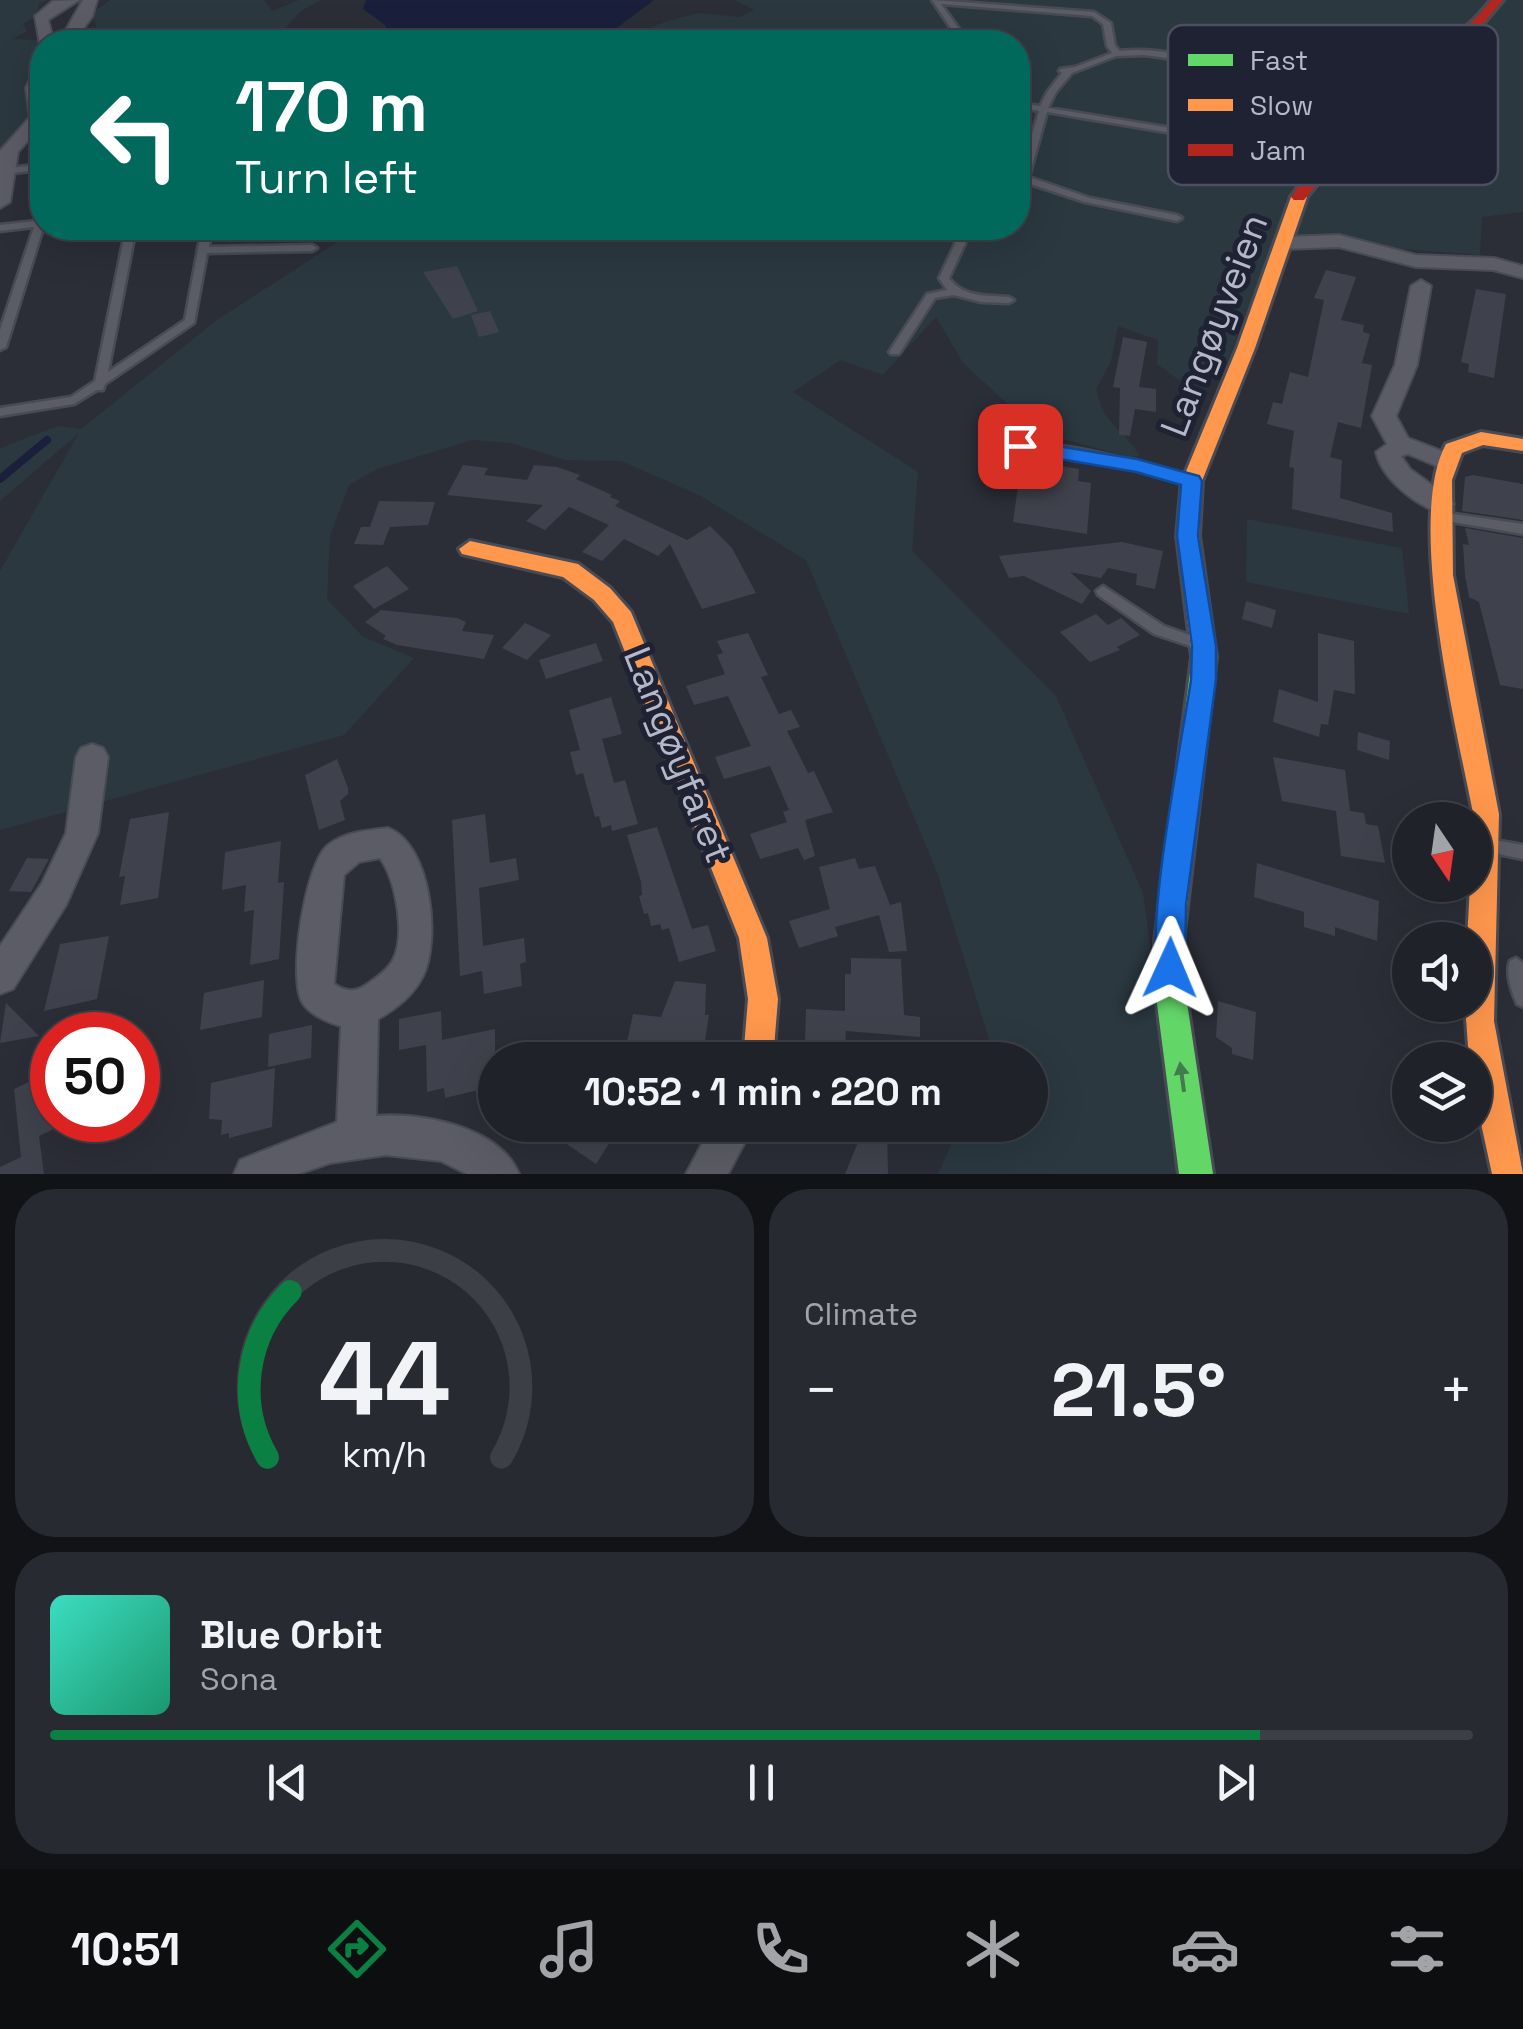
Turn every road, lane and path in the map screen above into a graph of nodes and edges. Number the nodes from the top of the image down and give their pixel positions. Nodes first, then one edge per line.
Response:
1 (72, 0) edge
2 (90, 0) edge
3 (1497, 0) edge
4 (934, 1) edge
5 (1040, 4) edge
6 (1476, 25) edge
7 (43, 30) edge
8 (75, 30) edge
9 (956, 30) edge
10 (1118, 54) junction
11 (1168, 59) edge
12 (1030, 107) edge
13 (1045, 109) junction
14 (30, 129) edge
15 (1168, 130) edge
16 (1030, 150) edge
17 (30, 169) edge
18 (4, 172) junction
19 (1030, 181) edge
20 (1304, 185) edge
21 (0, 202) edge
22 (1177, 218) dead end
23 (30, 222) edge
24 (0, 228) edge
25 (34, 240) edge
26 (129, 240) edge
27 (205, 240) edge
28 (960, 240) edge
29 (1284, 243) junction
30 (312, 248) dead end
31 (204, 250) junction
32 (1523, 272) edge
33 (1421, 286) dead end
34 (952, 292) junction
35 (1009, 300) dead end
36 (0, 346) edge
37 (895, 352) dead end
38 (99, 386) junction
39 (0, 412) edge
40 (1400, 445) junction
41 (1523, 445) edge
42 (988, 455) dead end
43 (1446, 462) junction
44 (1192, 481) junction
45 (1440, 510) junction
46 (1523, 530) edge
47 (470, 548) dead end
48 (1103, 591) dead end
49 (1204, 646) junction
50 (92, 757) dead end
51 (1484, 802) edge
52 (1492, 847) edge
53 (1523, 852) edge
54 (1483, 902) edge
55 (1516, 967) dead end
56 (0, 977) edge
57 (1523, 998) edge
58 (360, 1009) dead end
59 (760, 1042) edge
60 (356, 1136) junction
61 (724, 1142) edge
62 (254, 1174) edge
63 (499, 1174) edge
64 (706, 1174) edge
65 (1196, 1174) edge
66 (1509, 1174) edge

1 - 7 street
2 - 8 street
3 - 6 main road, Langøyveien
4 - 5 lane
4 - 9 lane
5 - 10 lane
10 - 11 lane
10 - 13 lane
12 - 13 lane
13 - 15 lane
13 - 16 lane
14 - 18 street
17 - 18 lane
18 - 21 street
19 - 22 lane
20 - 29 main road, Langøyveien
23 - 24 lane
25 - 36 lane
26 - 38 lane
27 - 31 lane
28 - 34 lane
29 - 32 street
29 - 44 main road, Langøyveien
30 - 31 lane
31 - 38 lane
33 - 40 street
34 - 35 lane
34 - 37 lane
38 - 39 lane
40 - 43 street
40 - 45 street
41 - 43 main road
42 - 44 lane
43 - 45 main road
44 - 49 main road, Langøyveien
45 - 46 lane
45 - 51 main road
47 - 59 main road, Langøyfaret
48 - 49 lane
65 -> 49 main road, Langøyveien
50 - 56 street
52 - 53 lane
54 - 66 main road
55 - 57 lane
58 - 60 street
60 - 62 street
60 - 63 street
61 - 64 street

